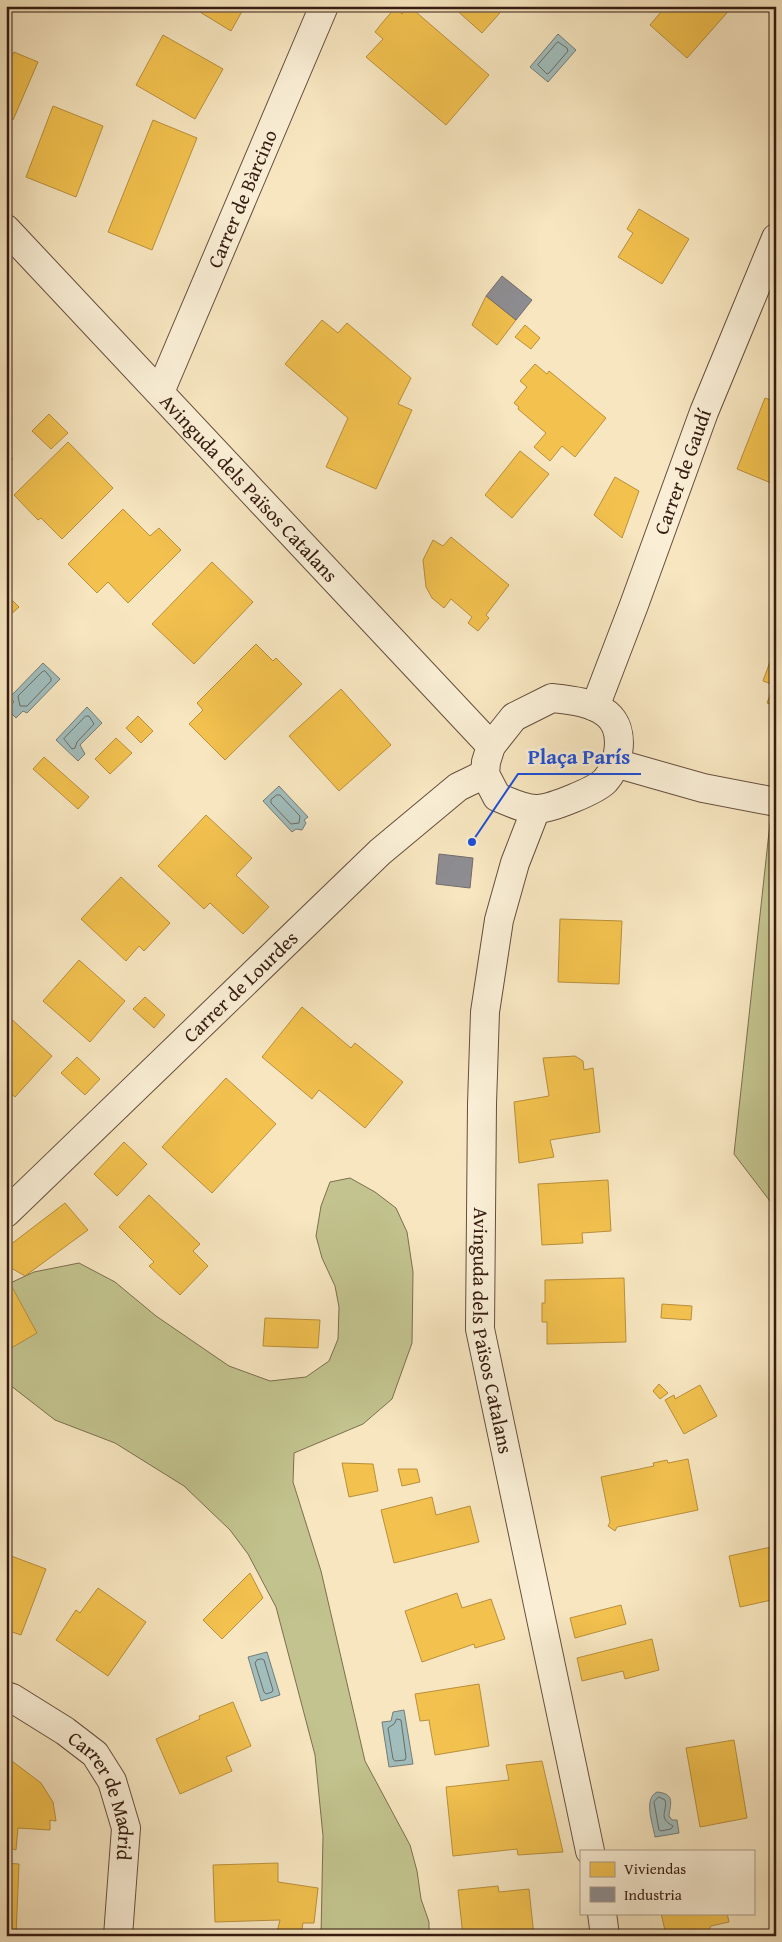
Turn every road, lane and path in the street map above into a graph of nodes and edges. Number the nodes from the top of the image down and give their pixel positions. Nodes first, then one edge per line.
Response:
1 (324, 6) edge
2 (6, 229) edge
3 (776, 238) edge
4 (160, 392) junction
5 (595, 707) junction
6 (491, 746) junction
7 (615, 763) junction
8 (485, 774) junction
9 (776, 802) edge
10 (536, 809) junction
11 (6, 1213) edge
12 (6, 1696) edge
13 (590, 1850) edge
14 (602, 1914) edge
15 (118, 1936) edge
16 (605, 1936) edge

1 - 4 street, Carrer de Bàrcino
2 - 4 street, Avinguda dels Països Catalans
3 - 5 street, Carrer de Gaudí
4 - 6 street, Avinguda dels Països Catalans
5 - 6 street
5 - 7 street
6 - 8 street
7 - 9 street
7 - 10 street
8 - 10 street
8 - 11 street, Carrer de Lourdes
10 - 13 street, Avinguda dels Països Catalans
12 - 15 street, Carrer de Madrid
14 - 16 street

